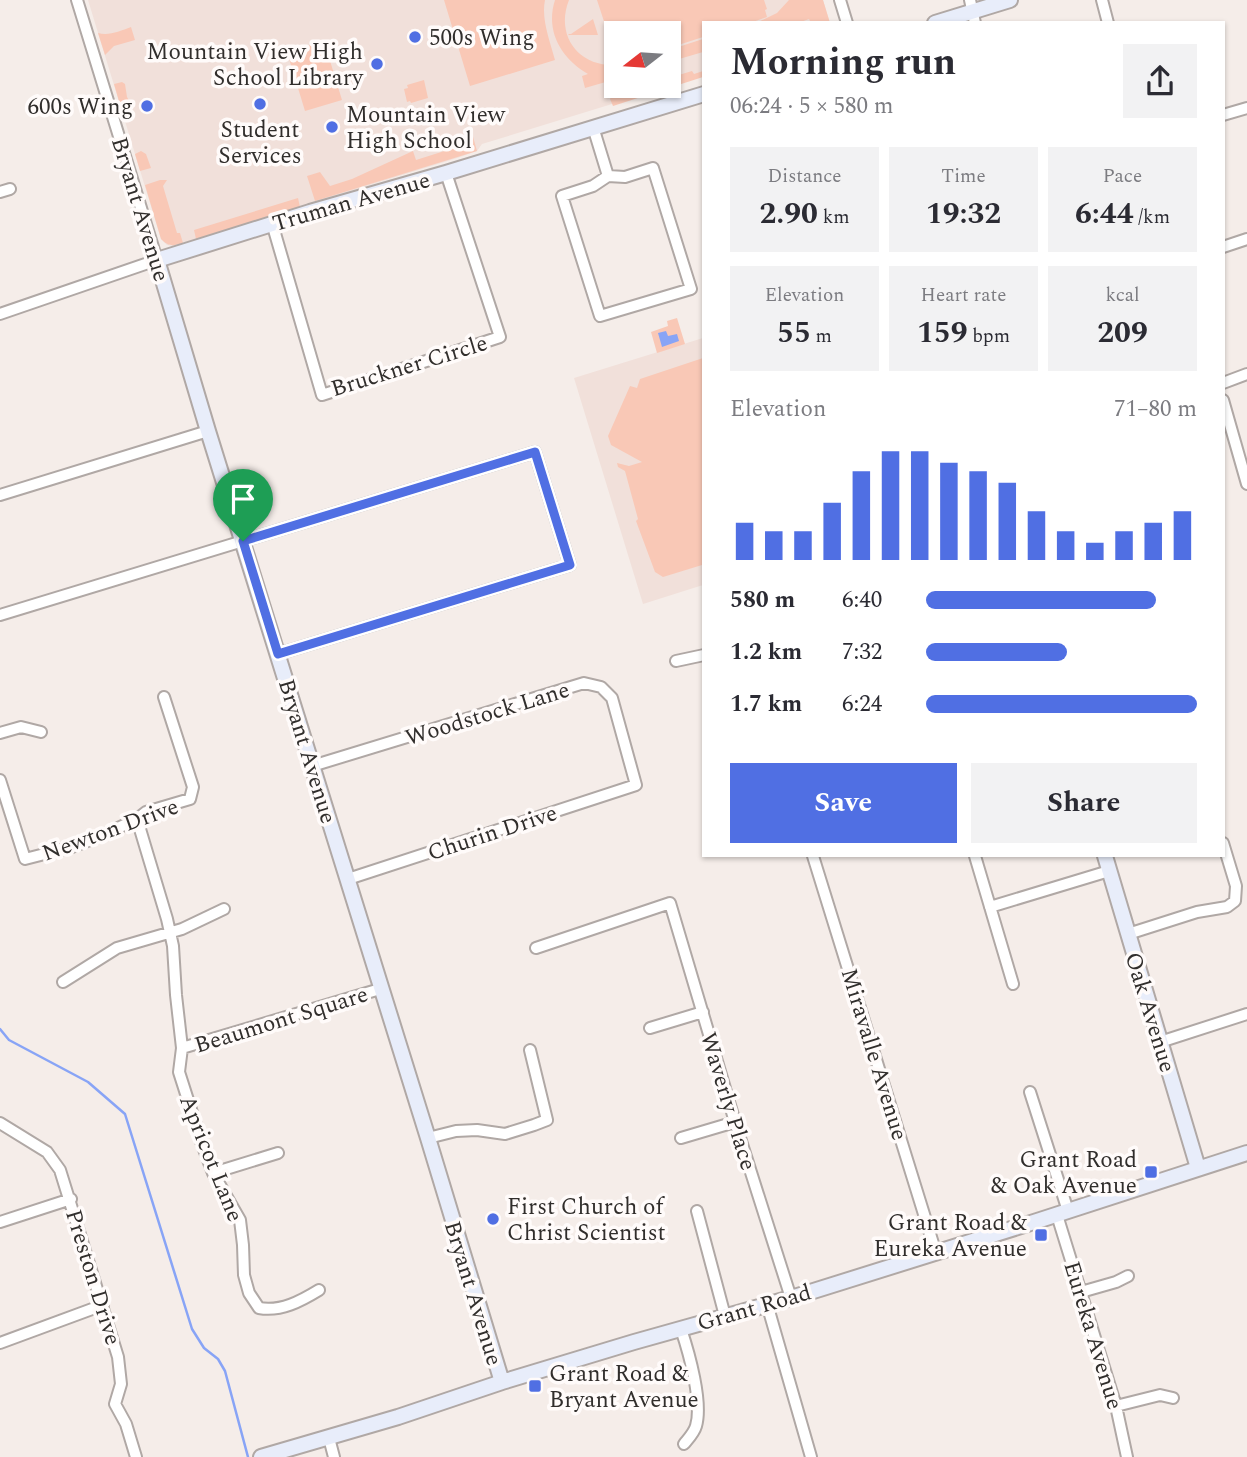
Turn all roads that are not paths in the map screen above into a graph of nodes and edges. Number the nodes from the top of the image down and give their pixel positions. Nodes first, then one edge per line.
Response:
1 (77, 0) edge
2 (840, 0) edge
3 (1010, 0) edge
4 (1102, 0) edge
5 (973, 11) edge
6 (846, 21) edge
7 (941, 21) edge
8 (1107, 21) edge
9 (702, 95) edge
10 (1247, 108) edge
11 (1225, 114) edge
12 (593, 128) junction
13 (446, 173) junction
14 (608, 176) junction
15 (272, 223) junction
16 (1247, 239) edge
17 (1225, 246) edge
18 (157, 260) junction
19 (0, 314) edge
20 (1247, 374) edge
21 (1225, 382) edge
22 (1225, 407) edge
23 (208, 431) junction
24 (1247, 484) edge
25 (0, 495) edge
26 (243, 541) junction
27 (0, 615) edge
28 (278, 654) junction
29 (702, 655) edge
30 (676, 662) dead end
31 (164, 697) dead end
32 (40, 732) dead end
33 (0, 733) edge
34 (312, 766) junction
35 (0, 780) edge
36 (636, 785) joint
37 (137, 819) junction
38 (1225, 850) edge
39 (813, 857) edge
40 (975, 857) edge
41 (1105, 857) edge
42 (1109, 871) junction
43 (348, 879) junction
44 (990, 907) junction
45 (224, 909) dead end
46 (171, 933) junction
47 (1128, 934) junction
48 (536, 948) dead end
49 (63, 982) dead end
50 (1013, 984) dead end
51 (380, 989) junction
52 (702, 1012) junction
53 (1247, 1014) edge
54 (650, 1028) dead end
55 (1160, 1042) junction
56 (182, 1048) junction
57 (530, 1050) dead end
58 (1030, 1092) dead end
59 (734, 1122) junction
60 (0, 1123) edge
61 (428, 1138) junction
62 (681, 1138) dead end
63 (278, 1153) dead end
64 (1247, 1153) edge
65 (1198, 1168) junction
66 (213, 1173) junction
67 (71, 1199) junction
68 (697, 1211) dead end
69 (1063, 1213) junction
70 (0, 1222) edge
71 (936, 1253) junction
72 (1128, 1276) dead end
73 (319, 1290) dead end
74 (1081, 1292) junction
75 (791, 1298) junction
76 (767, 1304) junction
77 (103, 1305) junction
78 (725, 1316) junction
79 (681, 1329) junction
80 (0, 1343) edge
81 (502, 1382) junction
82 (1173, 1398) dead end
83 (1116, 1406) junction
84 (329, 1438) junction
85 (684, 1444) dead end
86 (136, 1457) edge
87 (261, 1457) edge
88 (334, 1457) edge
89 (811, 1457) edge
90 (1127, 1457) edge

1 - 18 street, Bryant Avenue
2 - 6 street
3 - 5 street
4 - 8 street
5 - 7 street
9 - 12 street, Truman Avenue
10 - 11 street
12 - 13 street, Truman Avenue
12 - 14 street
13 - 15 street, Truman Avenue
13 - 15 street, Bruckner Circle
14 - 14 street
15 - 18 street, Truman Avenue
16 - 17 street
18 - 19 street, Truman Avenue
18 - 23 street, Bryant Avenue
20 - 21 street
22 - 24 street
23 - 25 street
23 - 26 street, Bryant Avenue
26 - 27 street
26 - 28 street, Bryant Avenue
26 - 28 street
28 - 34 street, Bryant Avenue
29 - 30 street
31 - 37 street, Newton Drive
32 - 33 street
34 - 36 street, Woodstock Lane
34 - 43 street, Bryant Avenue
35 - 37 street, Newton Drive
36 - 43 street, Churin Drive
37 - 46 street, Apricot Lane
38 - 47 street
39 - 71 street, Miravalle Avenue
40 - 44 street
41 - 42 street, Oak Avenue
42 - 44 street
42 - 47 street, Oak Avenue
43 - 51 street, Bryant Avenue
44 - 50 street
45 - 46 street
46 - 49 street
46 - 56 street, Apricot Lane
47 - 55 street, Oak Avenue
48 - 52 street, Waverly Place
51 - 56 street, Beaumont Square
51 - 61 street, Bryant Avenue
52 - 54 street
52 - 59 street, Waverly Place
53 - 55 street
55 - 65 street, Oak Avenue
56 - 66 street, Apricot Lane
57 - 61 street
58 - 69 street, Eureka Avenue
59 - 62 street
59 - 75 street, Waverly Place
60 - 67 street, Preston Drive
61 - 81 street, Bryant Avenue
63 - 66 street
64 - 65 street, Grant Road
65 - 69 street, Grant Road
66 - 73 street, Apricot Lane
67 - 70 street
67 - 77 street, Preston Drive
68 - 78 street
69 - 71 street, Grant Road
69 - 74 street, Eureka Avenue
71 - 75 street, Grant Road
72 - 74 street
74 - 83 street, Eureka Avenue
75 - 76 street, Grant Road
76 - 78 street, Grant Road
76 - 89 street
77 - 80 street
77 - 86 street, Preston Drive
78 - 79 street, Grant Road
79 - 81 street, Grant Road
79 - 85 street
81 - 84 street, Grant Road
82 - 83 street
83 - 90 street, Eureka Avenue
84 - 87 street, Grant Road
84 - 88 street

